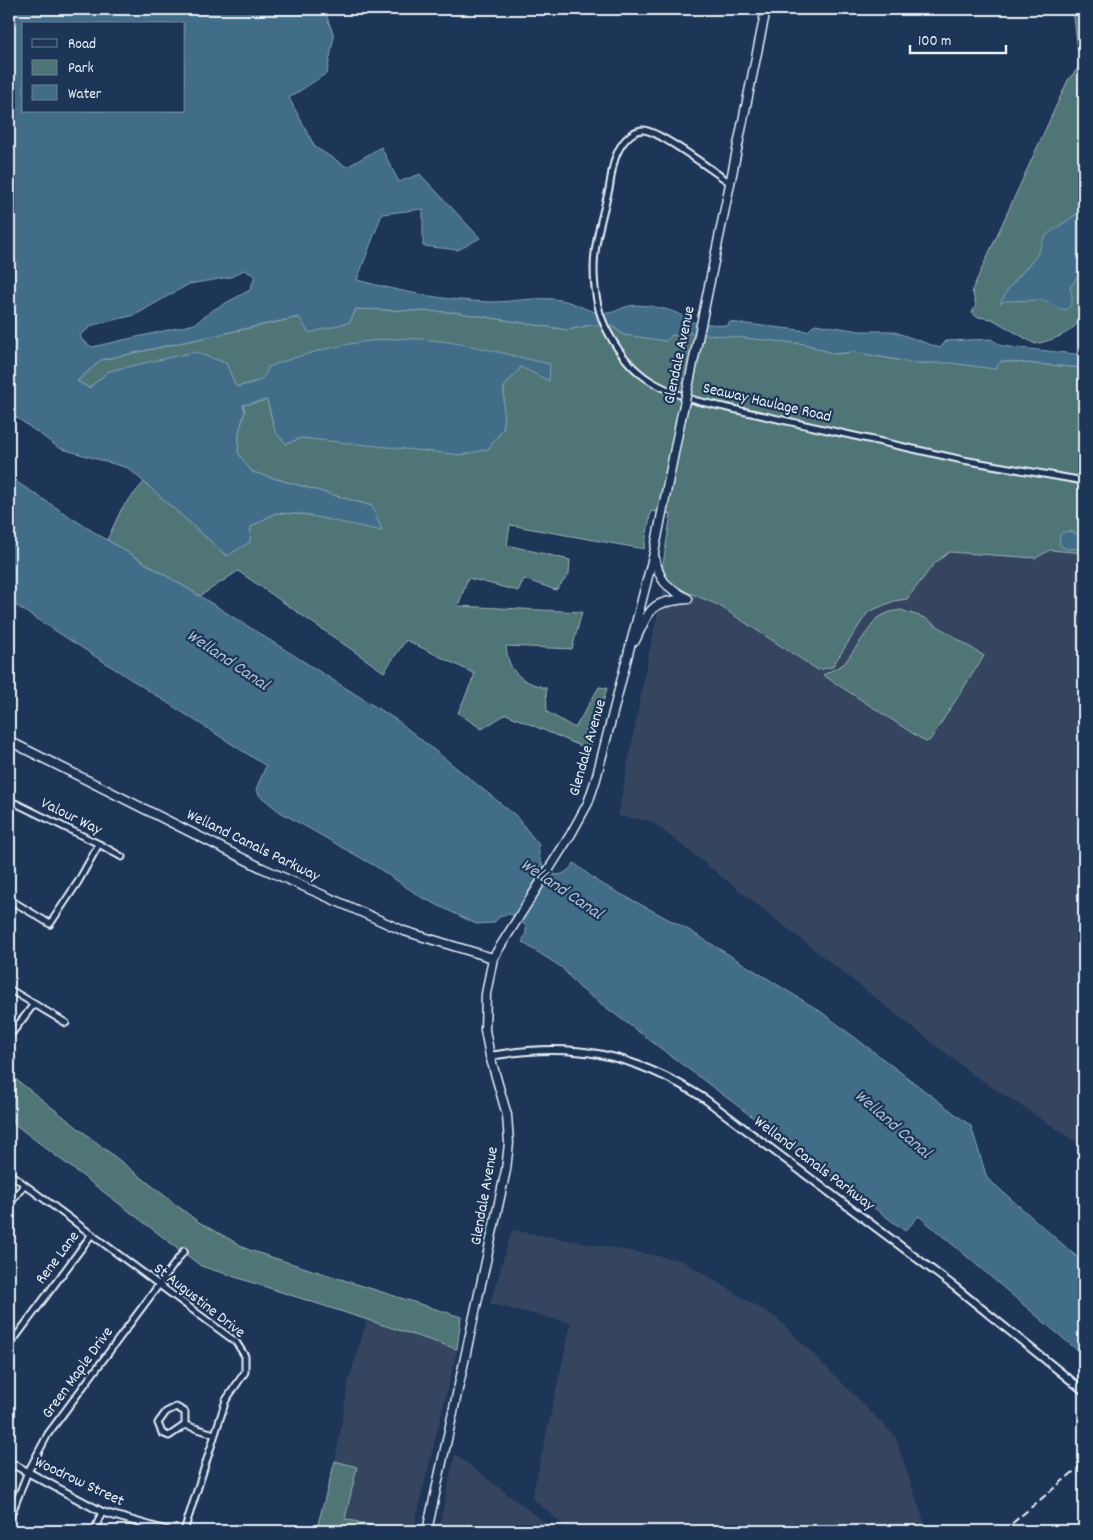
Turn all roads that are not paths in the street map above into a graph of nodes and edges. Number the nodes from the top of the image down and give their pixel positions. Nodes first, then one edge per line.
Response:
1 (766, 9) edge
2 (730, 182) junction
3 (1084, 480) edge
4 (654, 553) junction
5 (628, 655) junction
6 (9, 741) edge
7 (9, 800) edge
8 (99, 844) junction
9 (122, 857) dead end
10 (9, 899) edge
11 (493, 958) junction
12 (9, 988) edge
13 (34, 1004) junction
14 (66, 1023) dead end
15 (9, 1037) edge
16 (490, 1056) junction
17 (9, 1173) edge
18 (24, 1185) junction
19 (9, 1205) edge
20 (92, 1234) junction
21 (184, 1251) dead end
22 (158, 1285) junction
23 (9, 1346) edge
24 (1084, 1391) edge
25 (185, 1425) junction
26 (214, 1434) junction
27 (9, 1462) edge
28 (28, 1474) junction
29 (102, 1512) junction
30 (9, 1520) edge
31 (94, 1531) edge
32 (168, 1531) edge
33 (184, 1531) edge
34 (427, 1531) edge

1 - 2 main road, Glendale Avenue
2 - 3 street, Seaway Haulage Road
2 - 4 main road, Glendale Avenue, bridge
4 - 5 main road, Glendale Avenue
4 - 5 main road
5 - 11 main road, Glendale Avenue
6 - 11 main road, Welland Canals Parkway
7 - 8 street, Valour Way
8 - 9 street, Valour Way
8 - 10 street
11 - 16 main road, Glendale Avenue
12 - 13 street
13 - 14 street
13 - 15 street
16 - 24 street, Welland Canals Parkway
16 - 34 main road, Glendale Avenue
17 - 18 street, St Augustine Drive
18 - 19 street
18 - 20 street, St Augustine Drive
20 - 22 street, St Augustine Drive
20 - 23 street, Rene Lane
21 - 22 street, Green Maple Drive
22 - 26 street, St Augustine Drive
22 - 28 street, Green Maple Drive
25 - 25 street
25 - 26 street
26 - 33 street, St Augustine Drive
27 - 28 street, Woodrow Street
28 - 29 street, Woodrow Street
28 - 30 street, Green Maple Drive
29 - 31 street
29 - 32 street, Woodrow Street

